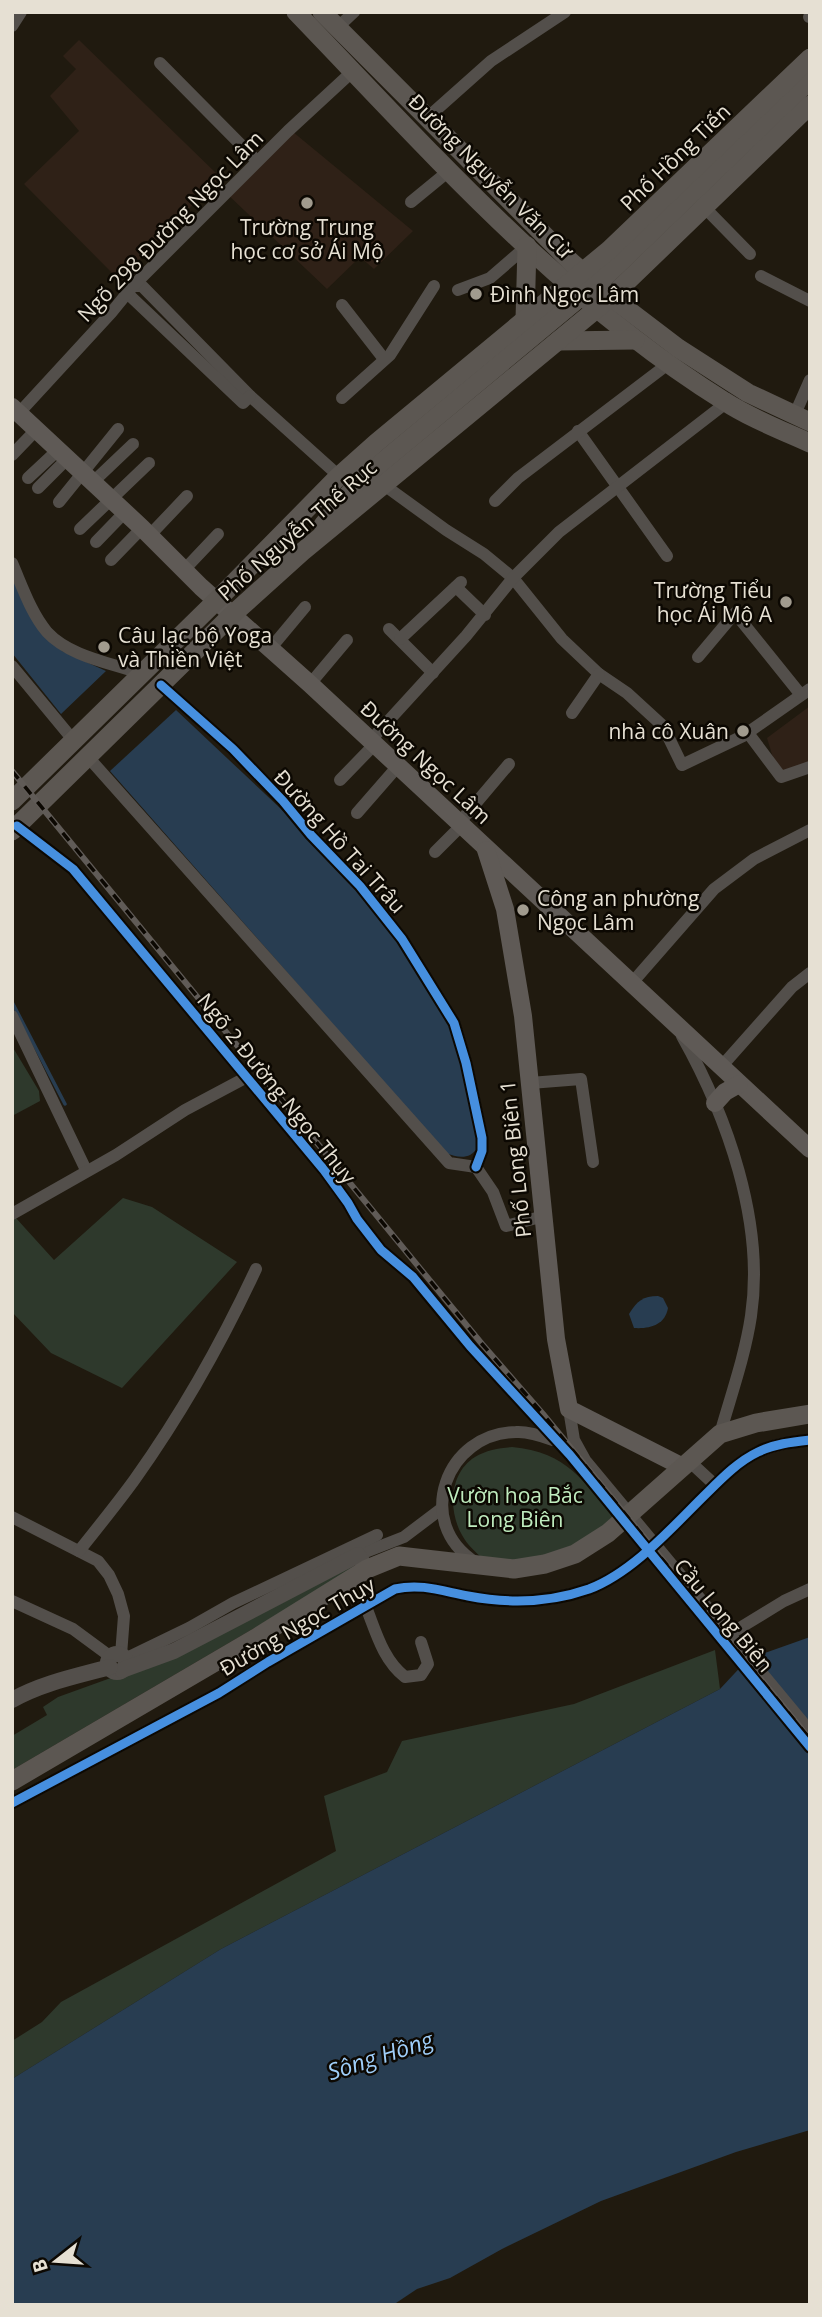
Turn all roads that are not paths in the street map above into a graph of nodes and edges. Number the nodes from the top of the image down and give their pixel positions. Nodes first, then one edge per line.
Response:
1 (21, 12) edge
2 (296, 12) edge
3 (322, 12) edge
4 (354, 12) edge
5 (565, 12) edge
6 (12, 26) edge
7 (337, 28) junction
8 (810, 58) edge
9 (160, 63) dead end
10 (353, 71) junction
11 (810, 80) edge
12 (810, 105) edge
13 (427, 118) junction
14 (257, 161) junction
15 (450, 170) junction
16 (411, 202) dead end
17 (705, 208) junction
18 (527, 246) junction
19 (750, 254) dead end
20 (761, 276) dead end
21 (575, 279) junction
22 (434, 286) dead end
23 (130, 290) junction
24 (458, 290) dead end
25 (810, 300) edge
26 (604, 303) junction
27 (342, 305) dead end
28 (525, 320) junction
29 (635, 340) junction
30 (558, 341) junction
31 (384, 359) junction
32 (668, 364) junction
33 (810, 380) edge
34 (342, 398) dead end
35 (726, 403) junction
36 (16, 410) edge
37 (802, 418) edge
38 (37, 429) junction
39 (118, 429) dead end
40 (578, 431) junction
41 (810, 443) edge
42 (132, 444) dead end
43 (63, 454) junction
44 (12, 455) edge
45 (149, 463) dead end
46 (88, 477) junction
47 (28, 478) dead end
48 (345, 484) junction
49 (384, 485) junction
50 (38, 488) dead end
51 (619, 488) junction
52 (187, 496) dead end
53 (111, 498) junction
54 (495, 500) dead end
55 (59, 502) dead end
56 (125, 512) junction
57 (80, 528) dead end
58 (146, 532) junction
59 (218, 534) dead end
60 (96, 542) dead end
61 (302, 552) junction
62 (667, 556) dead end
63 (111, 560) dead end
64 (12, 563) edge
65 (184, 570) junction
66 (513, 578) junction
67 (216, 601) junction
68 (306, 607) dead end
69 (232, 615) junction
70 (485, 615) junction
71 (389, 629) dead end
72 (400, 639) junction
73 (346, 640) dead end
74 (270, 649) junction
75 (698, 657) dead end
76 (12, 666) edge
77 (433, 673) junction
78 (142, 674) junction
79 (599, 674) junction
80 (310, 684) junction
81 (161, 685) junction
82 (805, 692) edge
83 (572, 713) dead end
84 (748, 733) junction
85 (74, 741) junction
86 (372, 743) junction
87 (88, 757) junction
88 (509, 764) dead end
89 (398, 766) junction
90 (810, 767) edge
91 (340, 779) dead end
92 (12, 801) edge
93 (357, 813) dead end
94 (460, 824) junction
95 (15, 829) edge
96 (810, 830) edge
97 (485, 848) junction
98 (435, 852) dead end
99 (528, 888) junction
100 (505, 909) junction
101 (810, 974) edge
102 (631, 984) junction
103 (12, 1016) edge
104 (677, 1026) junction
105 (721, 1067) junction
106 (247, 1077) junction
107 (530, 1083) junction
108 (739, 1084) junction
109 (715, 1103) junction
110 (810, 1149) edge
111 (593, 1161) dead end
112 (476, 1167) junction
113 (86, 1170) junction
114 (12, 1214) edge
115 (544, 1216) junction
116 (257, 1269) dead end
117 (569, 1409) junction
118 (810, 1414) edge
119 (720, 1434) junction
120 (810, 1440) edge
121 (557, 1442) junction
122 (685, 1463) junction
123 (585, 1468) junction
124 (715, 1485) junction
125 (441, 1508) junction
126 (12, 1517) edge
127 (377, 1535) dead end
128 (402, 1546) junction
129 (79, 1551) junction
130 (363, 1562) junction
131 (484, 1567) junction
132 (810, 1589) edge
133 (12, 1601) edge
134 (366, 1607) junction
135 (421, 1642) dead end
136 (715, 1642) dead end
137 (118, 1662) junction
138 (12, 1700) edge
139 (810, 1731) edge
140 (810, 1747) edge
141 (12, 1781) edge
142 (12, 1803) edge

1 - 6 street
2 - 10 main road, Đường Nguyễn Văn Cừ
3 - 7 main road, Đường Nguyễn Văn Cừ
4 - 7 street
5 - 13 street
7 - 13 main road, Đường Nguyễn Văn Cừ
8 - 21 main road, Phố Hồng Tiến
9 - 14 street
10 - 14 street, Ngõ 298 Đường Ngọc Lâm
10 - 15 main road, Đường Nguyễn Văn Cừ
11 - 48 main road
12 - 17 main road
13 - 21 main road, Đường Nguyễn Văn Cừ
14 - 23 street, Ngõ 298 Đường Ngọc Lâm
15 - 16 street
15 - 18 main road, Đường Nguyễn Văn Cừ
17 - 19 street
17 - 26 main road
18 - 21 main road, Đường Nguyễn Văn Cừ
18 - 24 street
18 - 28 main road
20 - 25 street
21 - 26 main road, Đường Nguyễn Văn Cừ
21 - 28 main road, Phố Nguyễn Thế Rục
22 - 31 street
23 - 36 street, Ngõ 298 Đường Ngọc Lâm
23 - 48 street
26 - 29 main road, Đường Nguyễn Văn Cừ
26 - 30 main road, Phố Nguyễn Thế Rục
26 - 37 main road, Đường Nguyễn Văn Cừ
27 - 31 street
28 - 48 main road, Phố Nguyễn Thế Rục
29 - 30 main road
29 - 32 main road, Đường Nguyễn Văn Cừ
30 - 49 main road, Phố Nguyễn Thế Rục
31 - 34 street
32 - 35 main road, Đường Nguyễn Văn Cừ
32 - 40 street
33 - 37 street
35 - 41 main road, Đường Nguyễn Văn Cừ
35 - 51 street
36 - 38 main road, Đường Ngọc Lâm
38 - 43 main road, Đường Ngọc Lâm
38 - 44 street
39 - 46 street
40 - 51 street
40 - 54 street
42 - 46 street
43 - 46 main road, Đường Ngọc Lâm
43 - 47 street
43 - 50 street
45 - 53 street
46 - 53 main road, Đường Ngọc Lâm
46 - 55 street
48 - 61 main road
48 - 67 main road, Phố Nguyễn Thế Rục
49 - 61 main road, Phố Nguyễn Thế Rục
49 - 66 street
51 - 62 street
51 - 66 street
52 - 58 street
53 - 56 main road, Đường Ngọc Lâm
53 - 57 street
56 - 58 main road, Đường Ngọc Lâm
56 - 60 street
58 - 63 street
58 - 65 main road, Đường Ngọc Lâm
59 - 65 street
61 - 69 main road, Phố Nguyễn Thế Rục
64 - 78 street
65 - 67 main road, Đường Ngọc Lâm
66 - 70 street
66 - 79 street
67 - 69 main road, Đường Ngọc Lâm
67 - 78 main road, Phố Nguyễn Thế Rục
68 - 74 street
69 - 74 main road, Đường Ngọc Lâm
69 - 81 main road, Phố Nguyễn Thế Rục
70 - 72 street
70 - 77 street
71 - 72 street
72 - 77 street
73 - 80 street
74 - 80 main road, Đường Ngọc Lâm
75 - 82 street
76 - 85 street
77 - 86 street
78 - 85 main road, Phố Nguyễn Thế Rục
79 - 83 street
79 - 84 street
80 - 86 main road, Đường Ngọc Lâm
81 - 87 main road, Phố Nguyễn Thế Rục
81 - 112 street, Đường Hồ Tai Trâu
82 - 84 street
84 - 90 street
85 - 92 main road, Phố Nguyễn Thế Rục
86 - 89 main road, Đường Ngọc Lâm
86 - 91 street
87 - 95 main road, Phố Nguyễn Thế Rục
87 - 112 street
88 - 94 street
89 - 93 street
89 - 94 main road, Đường Ngọc Lâm
94 - 97 main road, Đường Ngọc Lâm
94 - 98 street
95 - 106 street, Ngõ 2 Đường Ngọc Thụy
96 - 102 street
97 - 99 main road, Đường Ngọc Lâm
97 - 100 main road, Phố Long Biên 1
99 - 100 main road
99 - 102 main road, Đường Ngọc Lâm
100 - 107 main road, Phố Long Biên 1
101 - 105 street
102 - 104 main road, Đường Ngọc Lâm
103 - 113 street
104 - 105 main road, Đường Ngọc Lâm
104 - 109 street
105 - 108 main road, Đường Ngọc Lâm
106 - 113 street
106 - 121 street, Ngõ 2 Đường Ngọc Thụy
107 - 111 street
107 - 115 main road, Phố Long Biên 1
108 - 109 main road
108 - 110 main road, Đường Ngọc Lâm
109 - 119 street
112 - 115 street
113 - 114 street
115 - 117 main road, Phố Long Biên 1
116 - 129 street
117 - 122 main road
117 - 123 street, Phố Long Biên 1
118 - 119 main road
119 - 122 main road, Đường Ngọc Thụy
120 - 124 street, Đường Ngọc Thụy
121 - 123 street, Cầu Long Biên
121 - 125 street
122 - 124 street
122 - 131 main road, Đường Ngọc Thụy
123 - 139 street, Cầu Long Biên
123 - 140 street, Cầu Long Biên
124 - 134 street, Đường Ngọc Thụy
125 - 128 street, Đường Ngọc Thụy
125 - 131 street
126 - 129 street
127 - 137 street
128 - 130 main road, Đường Ngọc Thụy
128 - 131 main road, Đường Ngọc Thụy
129 - 137 street
130 - 137 street, Đường Ngọc Thụy
130 - 141 main road, Đường Ngọc Thụy
132 - 136 street
133 - 137 street
134 - 135 street
134 - 142 street, Đường Ngọc Thụy
137 - 138 street, Đường Ngọc Thụy

